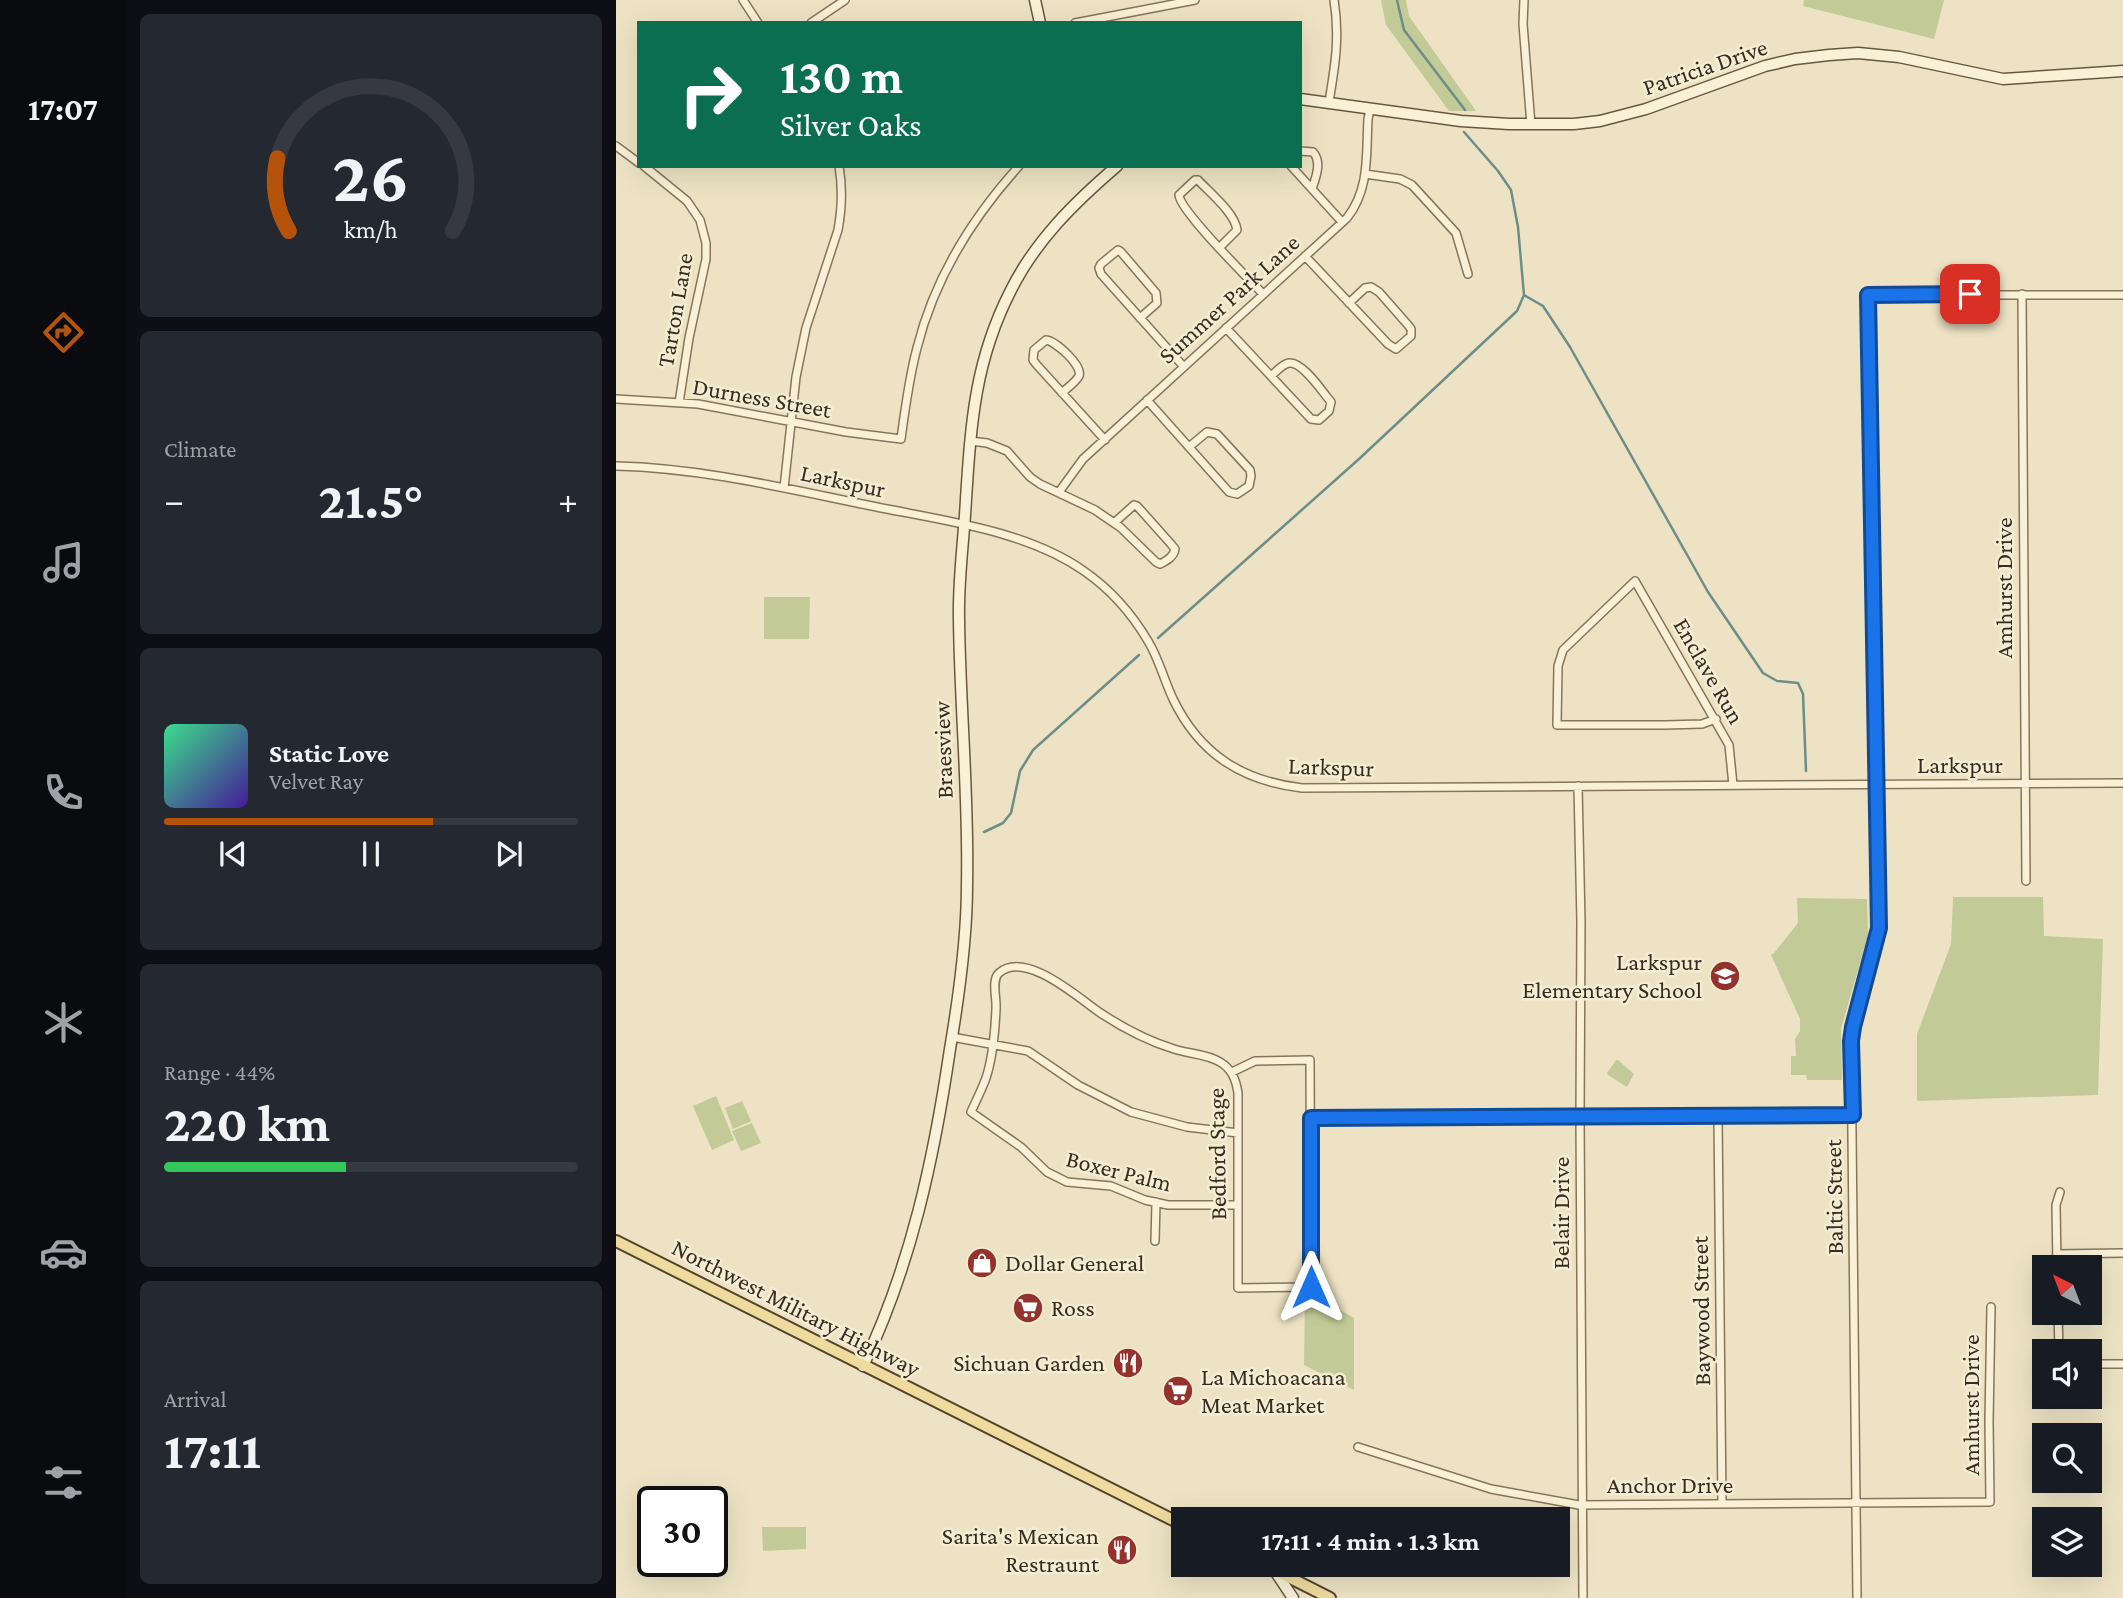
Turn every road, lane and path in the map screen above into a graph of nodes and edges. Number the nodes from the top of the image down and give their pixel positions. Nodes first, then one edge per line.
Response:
1 (743, 0) edge
2 (845, 0) edge
3 (1035, 0) edge
4 (1195, 0) edge
5 (1334, 0) edge
6 (1524, 0) edge
7 (757, 21) edge
8 (814, 21) edge
9 (1040, 21) edge
10 (1085, 21) edge
11 (2123, 71) edge
12 (1302, 99) edge
13 (1329, 102) junction
14 (1370, 109) junction
15 (1531, 125) junction
16 (616, 146) edge
17 (1302, 151) edge
18 (637, 162) edge
19 (649, 168) edge
20 (839, 168) edge
21 (1017, 168) edge
22 (1115, 168) edge
23 (1293, 168) edge
24 (1366, 174) junction
25 (1312, 189) junction
26 (1342, 222) junction
27 (1220, 247) junction
28 (1305, 256) junction
29 (1468, 274) dead end
30 (1263, 294) junction
31 (2022, 294) junction
32 (2123, 295) edge
33 (1349, 303) junction
34 (1140, 318) junction
35 (1226, 328) junction
36 (1184, 367) junction
37 (1271, 376) junction
38 (1062, 393) junction
39 (616, 399) edge
40 (1147, 400) junction
41 (679, 403) junction
42 (792, 421) junction
43 (1105, 440) junction
44 (970, 441) junction
45 (1189, 447) junction
46 (616, 466) edge
47 (785, 488) junction
48 (1059, 492) junction
49 (1114, 523) junction
50 (965, 526) junction
51 (1716, 719) junction
52 (2123, 783) edge
53 (1876, 784) junction
54 (2026, 784) junction
55 (1733, 785) junction
56 (1578, 786) junction
57 (2026, 881) dead end
58 (952, 1037) junction
59 (992, 1045) junction
60 (1232, 1072) junction
61 (1853, 1115) junction
62 (1580, 1117) junction
63 (1718, 1117) junction
64 (1311, 1118) junction
65 (1238, 1133) junction
66 (2060, 1192) dead end
67 (1156, 1202) junction
68 (1238, 1206) junction
69 (616, 1241) edge
70 (1155, 1241) dead end
71 (2123, 1253) edge
72 (2057, 1254) joint
73 (1991, 1307) dead end
74 (2102, 1364) edge
75 (2123, 1364) edge
76 (863, 1366) junction
77 (1358, 1447) dead end
78 (1990, 1502) joint
79 (1722, 1504) junction
80 (1857, 1504) junction
81 (1583, 1505) junction
82 (1171, 1519) edge
83 (1279, 1577) edge
84 (1287, 1577) edge
85 (1293, 1598) edge
86 (1330, 1598) edge
87 (1583, 1598) edge
88 (1857, 1598) edge

1 - 7 street
2 - 8 street
3 - 9 street
4 - 10 street
5 - 13 street
6 - 15 street
11 - 15 street, Patricia Drive
12 - 13 street, Patricia Drive
13 - 14 street, Patricia Drive
14 - 15 street, Patricia Drive
14 - 24 street, Summer Park Lane
16 - 18 street
17 - 25 street
19 - 41 street, Tarton Lane
20 - 42 street
21 - 42 street, Durness Street
22 - 44 street, Braesview
23 - 25 street
24 - 26 street, Summer Park Lane
24 - 29 street
25 - 26 street
26 - 28 street, Summer Park Lane
27 - 27 street
27 - 30 street
28 - 30 street, Summer Park Lane
28 - 33 street
30 - 35 street, Summer Park Lane
31 - 32 street
31 - 53 street, Baltic Street
31 - 54 street, Amhurst Drive
33 - 33 street
34 - 34 street
34 - 36 street
35 - 36 street, Summer Park Lane
35 - 37 street
36 - 40 street, Summer Park Lane
37 - 37 street
38 - 38 street
38 - 43 street
39 - 41 street, Durness Street
40 - 43 street, Summer Park Lane
40 - 45 street
41 - 42 street, Durness Street
42 - 47 street
43 - 48 street, Summer Park Lane
44 - 48 street
44 - 50 street, Braesview
45 - 45 street
46 - 47 street, Larkspur
47 - 50 street, Larkspur
48 - 49 street
49 - 49 street
50 - 56 street, Larkspur
50 - 58 street, Braesview
51 - 51 street, Enclave Run
51 - 55 street, Enclave Run
52 - 54 street, Larkspur
53 - 54 street, Larkspur
53 - 55 street, Larkspur
53 - 61 street, Baltic Street
54 - 57 street, Amhurst Drive
55 - 56 street, Larkspur
56 - 62 street, Belair Drive
58 - 59 street
58 - 76 street, Braesview
59 - 60 street, Bedford Stage
59 - 65 street
59 - 67 street, Boxer Palm
60 - 64 street
60 - 65 street, Bedford Stage
61 - 63 street
61 - 80 street, Baltic Street
62 - 63 street
62 - 64 street
62 - 81 street, Belair Drive
63 - 79 street, Baywood Street
64 - 68 street, Bedford Stage
65 - 68 street, Bedford Stage
66 - 72 street
67 - 68 street, Boxer Palm
67 - 70 street
69 - 76 main road, Northwest Military Highway
71 - 72 street
73 - 78 street, Amhurst Drive
74 - 75 street
76 - 82 main road, Northwest Military Highway
77 - 81 street, Anchor Drive
78 - 80 street, Anchor Drive
79 - 80 street, Anchor Drive
79 - 81 street, Anchor Drive
80 - 88 street, Baltic Street
81 - 87 street, Belair Drive
83 - 85 street
84 - 86 main road

